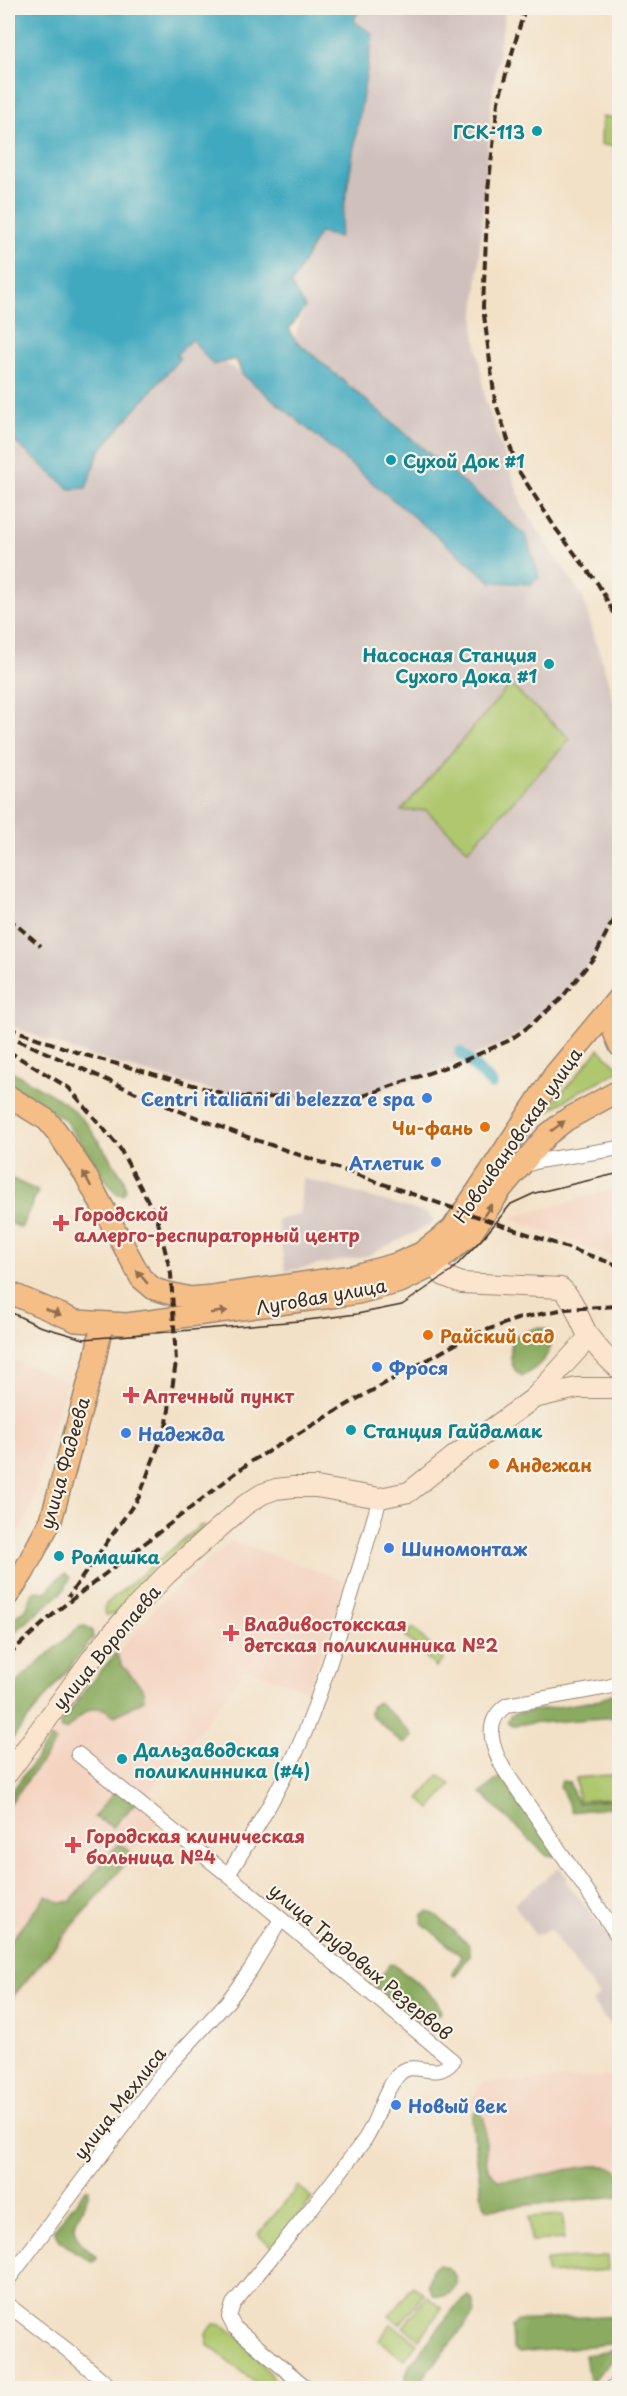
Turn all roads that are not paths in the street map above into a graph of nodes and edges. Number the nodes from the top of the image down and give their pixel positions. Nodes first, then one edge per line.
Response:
1 (620, 996) edge
2 (620, 1015) edge
3 (592, 1028) junction
4 (620, 1046) edge
5 (620, 1090) edge
6 (8, 1096) edge
7 (620, 1148) edge
8 (517, 1168) junction
9 (433, 1266) junction
10 (8, 1292) edge
11 (102, 1324) junction
12 (589, 1337) junction
13 (620, 1370) edge
14 (620, 1388) edge
15 (534, 1398) junction
16 (380, 1498) junction
17 (8, 1595) edge
18 (620, 1683) edge
19 (78, 1754) dead end
20 (8, 1773) edge
21 (228, 1875) junction
22 (281, 1919) junction
23 (620, 1939) edge
24 (8, 2280) edge
25 (8, 2305) edge
26 (620, 2381) edge
27 (112, 2388) edge
28 (307, 2388) edge
29 (612, 2388) edge

1 - 3 main road, Новоивановская улица
2 - 3 main road
2 - 4 main road
3 -> 6 main road, Новоивановская улица
8 -> 5 main road, Луговая улица
7 - 8 street
9 -> 8 main road, Луговая улица
11 -> 9 main road, Луговая улица
9 - 12 main road
10 -> 11 main road, Луговая улица
11 - 17 main road, улица Фадеева
12 - 13 main road
12 - 15 main road
14 - 15 main road
15 - 16 main road
16 - 20 main road, улица Воропаева
16 - 21 street
18 - 23 street
19 - 21 street, улица Трудовых Резервов
21 - 22 street, улица Трудовых Резервов
22 - 24 street, улица Мехлиса
22 - 28 street, улица Трудовых Резервов
25 - 27 street
26 - 29 street

